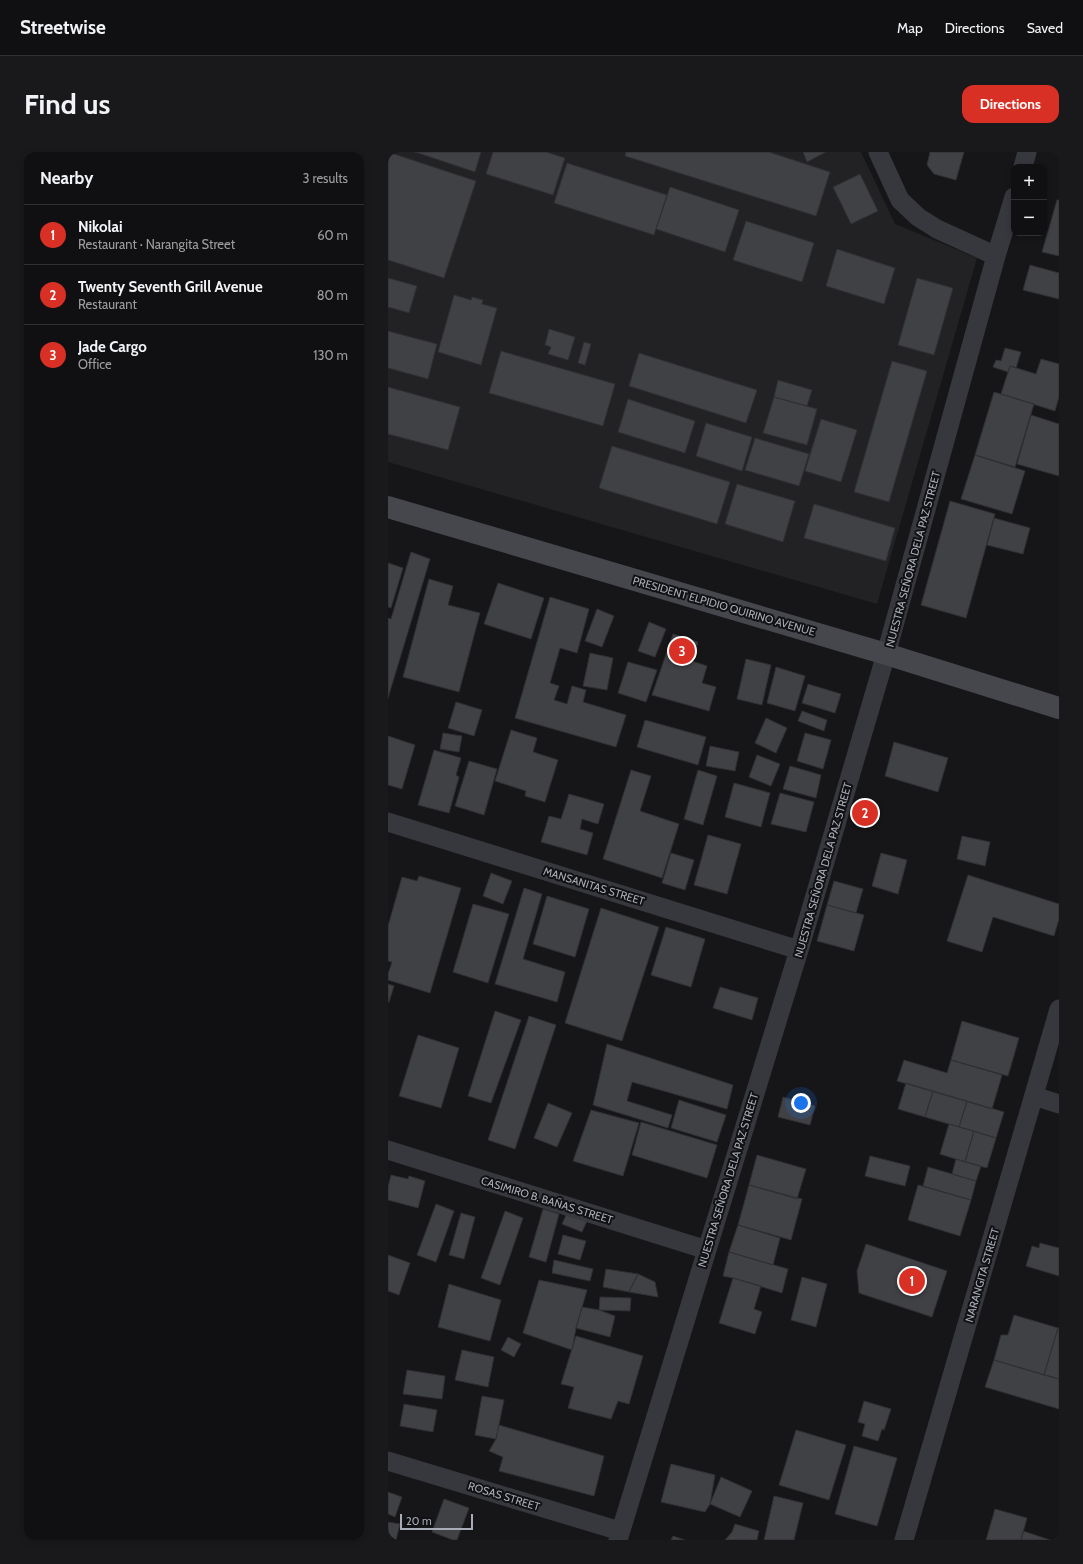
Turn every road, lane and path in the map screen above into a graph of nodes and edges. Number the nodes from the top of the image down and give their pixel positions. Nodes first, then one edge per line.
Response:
1 (878, 152) edge
2 (1027, 152) edge
3 (1024, 164) edge
4 (1013, 200) edge
5 (996, 256) junction
6 (388, 507) edge
7 (886, 654) junction
8 (1059, 708) edge
9 (388, 822) edge
10 (799, 950) junction
11 (1059, 1010) edge
12 (1034, 1096) junction
13 (1059, 1104) edge
14 (388, 1150) edge
15 (707, 1250) junction
16 (388, 1461) edge
17 (619, 1536) edge
18 (904, 1540) edge

1 - 5 street
2 - 3 street
4 - 5 street, NUESTRA SEÑORA DELA PAZ STREET
5 - 7 street, NUESTRA SEÑORA DELA PAZ STREET
6 - 7 street, PRESIDENT ELPIDIO QUIRINO AVENUE
7 - 8 street, PRESIDENT ELPIDIO QUIRINO AVENUE
7 - 10 street, NUESTRA SEÑORA DELA PAZ STREET
9 - 10 street, MANSANITAS STREET
10 - 15 street, NUESTRA SEÑORA DELA PAZ STREET
11 - 12 street, NARANGITA STREET
12 - 13 street
12 - 18 street, NARANGITA STREET
14 - 15 street, CASIMIRO B. BAÑAS STREET
15 - 17 street, NUESTRA SEÑORA DELA PAZ STREET
16 - 17 street, ROSAS STREET

